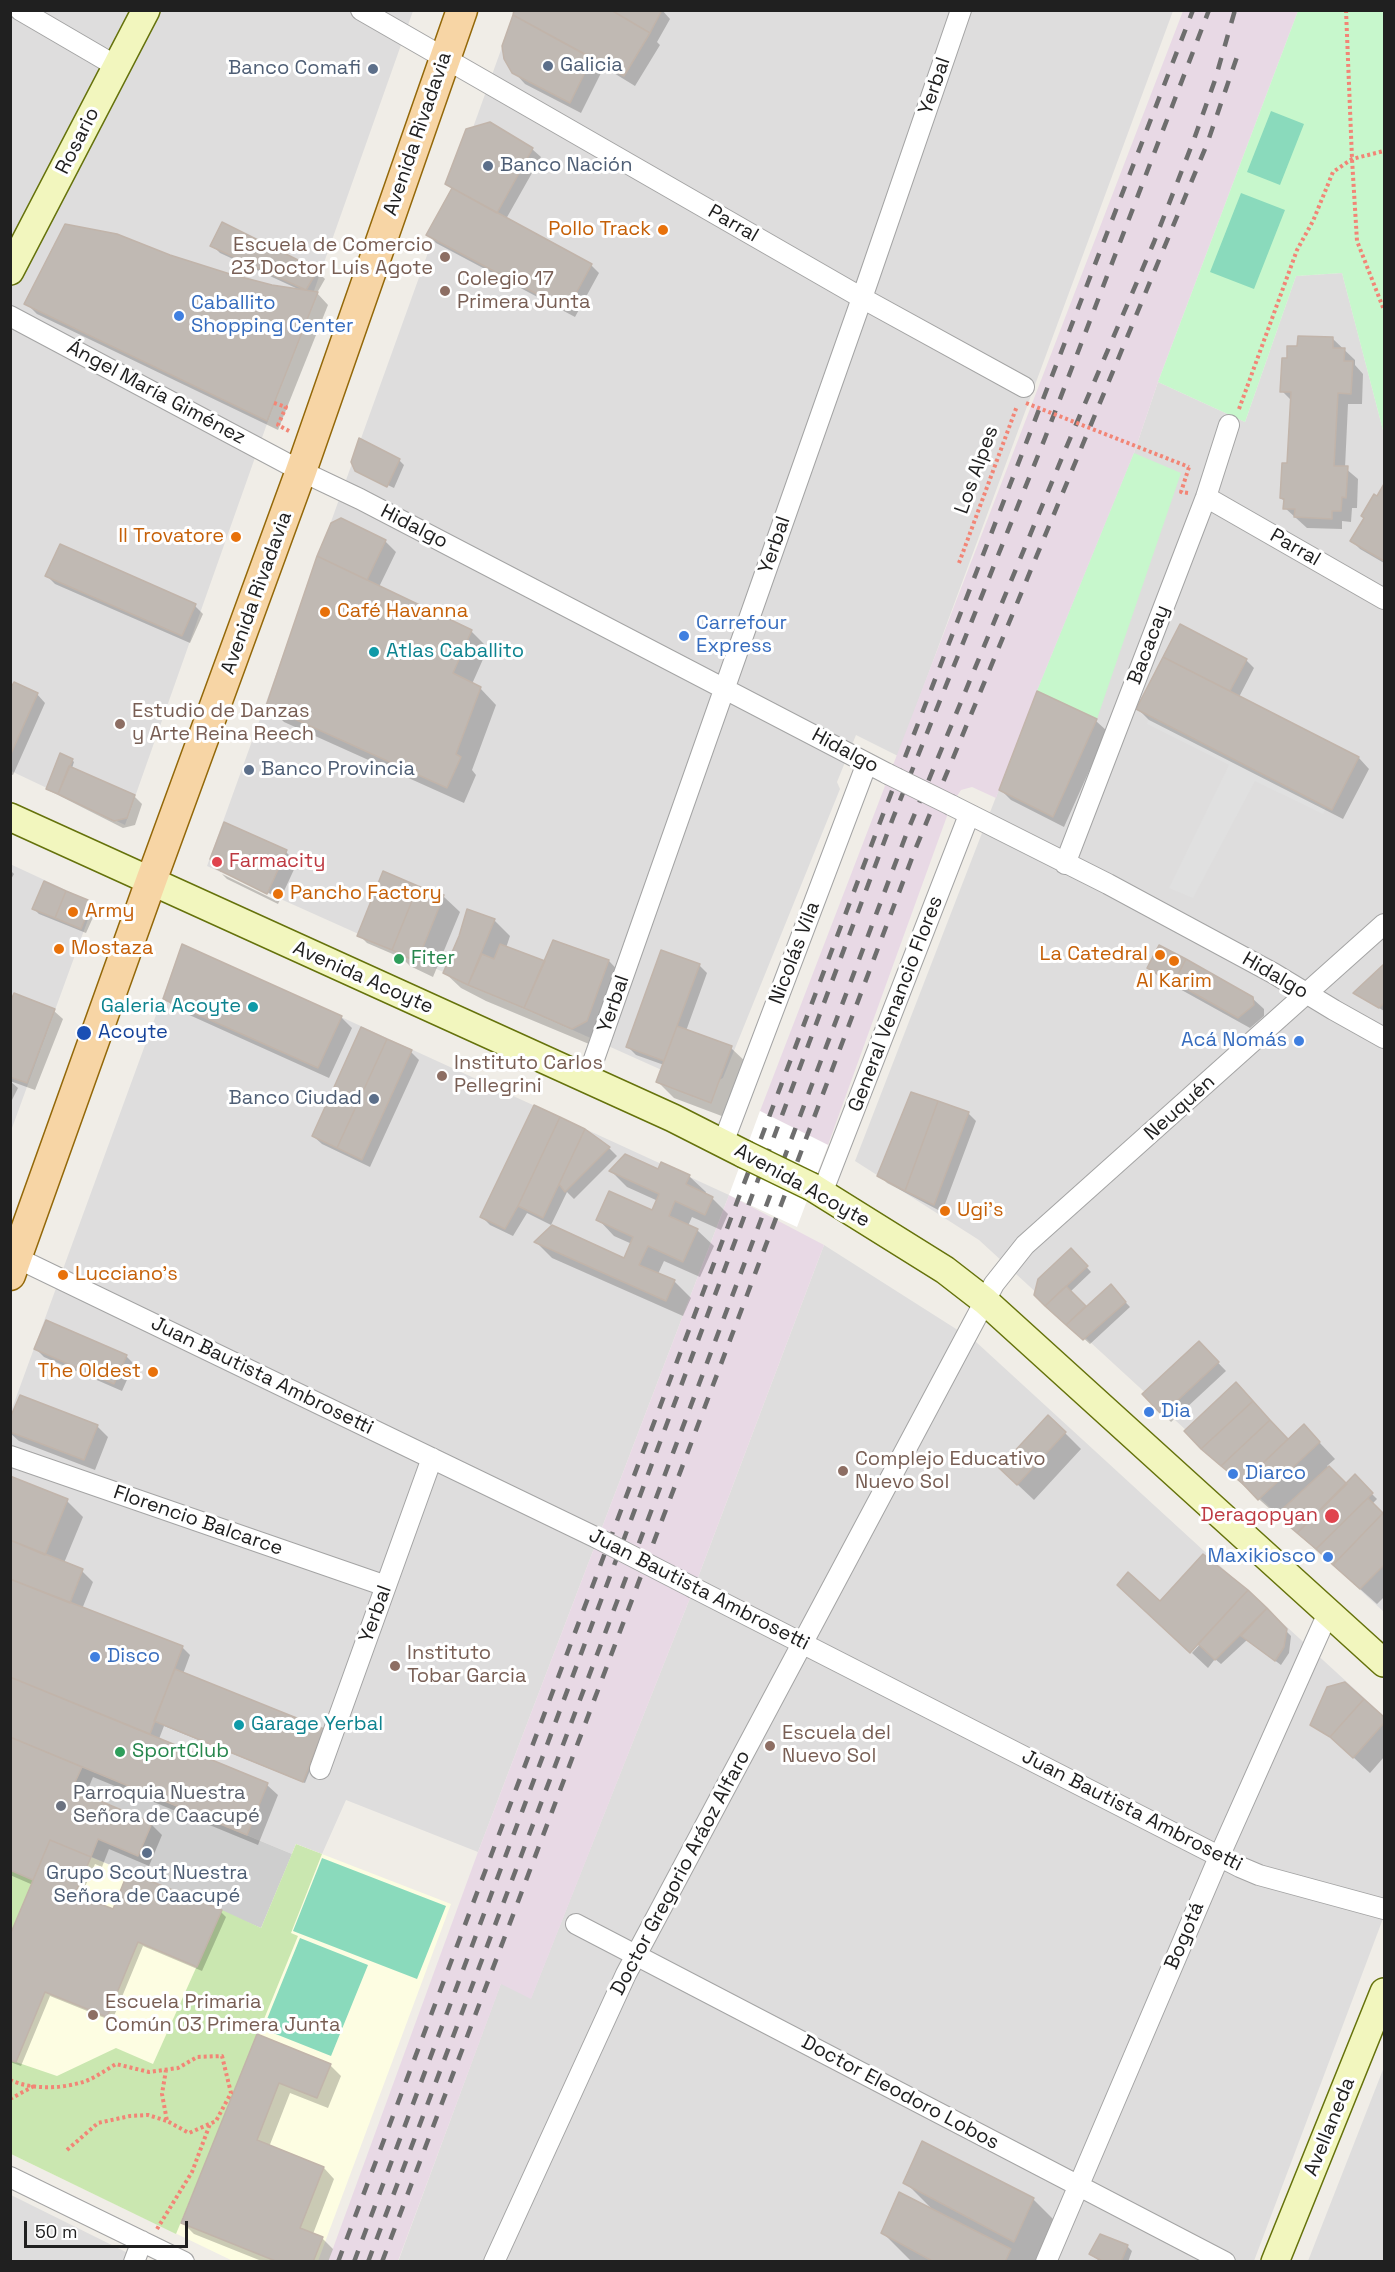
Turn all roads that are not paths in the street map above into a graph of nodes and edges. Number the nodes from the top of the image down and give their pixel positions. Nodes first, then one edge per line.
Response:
1 (20, 10) edge
2 (146, 10) edge
3 (362, 10) edge
4 (462, 10) edge
5 (961, 10) edge
6 (444, 59) junction
7 (116, 66) junction
8 (10, 271) edge
9 (862, 298) junction
10 (10, 316) edge
11 (1025, 395) road end
12 (1229, 425) road end
13 (301, 471) junction
14 (1206, 497) junction
15 (1384, 598) edge
16 (725, 688) junction
17 (867, 763) junction
18 (969, 815) junction
19 (10, 817) edge
20 (1065, 864) junction
21 (151, 881) junction
22 (1384, 924) edge
23 (1306, 994) junction
24 (1384, 1038) edge
25 (587, 1079) junction
26 (734, 1149) junction
27 (817, 1190) junction
28 (14, 1267) edge
29 (985, 1301) junction
30 (10, 1456) edge
31 (432, 1458) junction
32 (386, 1586) junction
33 (1328, 1613) junction
34 (804, 1643) junction
35 (1384, 1663) edge
36 (320, 1769) dead end
37 (1219, 1857) junction
38 (1384, 1910) edge
39 (576, 1924) dead end
40 (637, 1955) junction
41 (1384, 1992) edge
42 (10, 2177) edge
43 (1078, 2186) junction
44 (146, 2243) junction
45 (134, 2262) edge
46 (184, 2262) edge
47 (494, 2262) edge
48 (1046, 2262) edge
49 (1225, 2262) edge
50 (1275, 2262) edge

1 - 7 street
2 - 7 main road, Rosario
3 - 6 street, Parral
4 - 6 main road, Avenida Rivadavia
5 - 9 street, Yerbal
6 - 9 street, Parral
6 - 13 main road, Avenida Rivadavia
7 - 8 main road, Rosario
9 - 11 street, Parral
9 - 16 street, Yerbal
10 - 13 street, Ángel María Giménez
12 - 14 street, Bacacay
13 - 16 street, Hidalgo
13 - 21 main road, Avenida Rivadavia
14 - 15 street, Parral
14 - 20 street, Bacacay
16 - 17 street, Hidalgo
16 - 25 street, Yerbal
17 - 18 street, Hidalgo, bridge
17 - 26 street, Nicolás Vila
18 - 20 street, Hidalgo
18 - 27 street, General Venancio Flores
19 - 21 main road, Avenida Acoyte
20 - 23 street, Hidalgo
21 - 25 main road, Avenida Acoyte
21 - 28 main road, Avenida Rivadavia
22 - 23 street, Neuquén
23 - 24 street, Hidalgo
23 - 29 street, Neuquén
25 - 26 main road, Avenida Acoyte
26 - 27 main road, Avenida Acoyte, bridge
27 - 29 main road, Avenida Acoyte
28 - 31 street, Juan Bautista Ambrosetti
29 - 33 main road, Avenida Acoyte
29 - 34 street, Doctor Gregorio Aráoz Alfaro
30 - 32 street, Florencio Balcarce
31 - 32 street, Yerbal
31 - 34 street, Juan Bautista Ambrosetti, bridge
32 - 36 street, Yerbal
33 - 35 main road, Avenida Acoyte
33 - 37 street, Bogotá
34 - 37 street, Juan Bautista Ambrosetti
34 - 40 street, Doctor Gregorio Aráoz Alfaro
37 - 38 street, Juan Bautista Ambrosetti
37 - 43 street, Bogotá
39 - 40 street, Doctor Eleodoro Lobos
40 - 43 street, Doctor Eleodoro Lobos
40 - 47 street, Doctor Gregorio Aráoz Alfaro
41 - 50 main road, Avellaneda
42 - 44 street
43 - 48 street, Bogotá
43 - 49 street, Doctor Eleodoro Lobos
44 - 45 street
44 - 46 street

